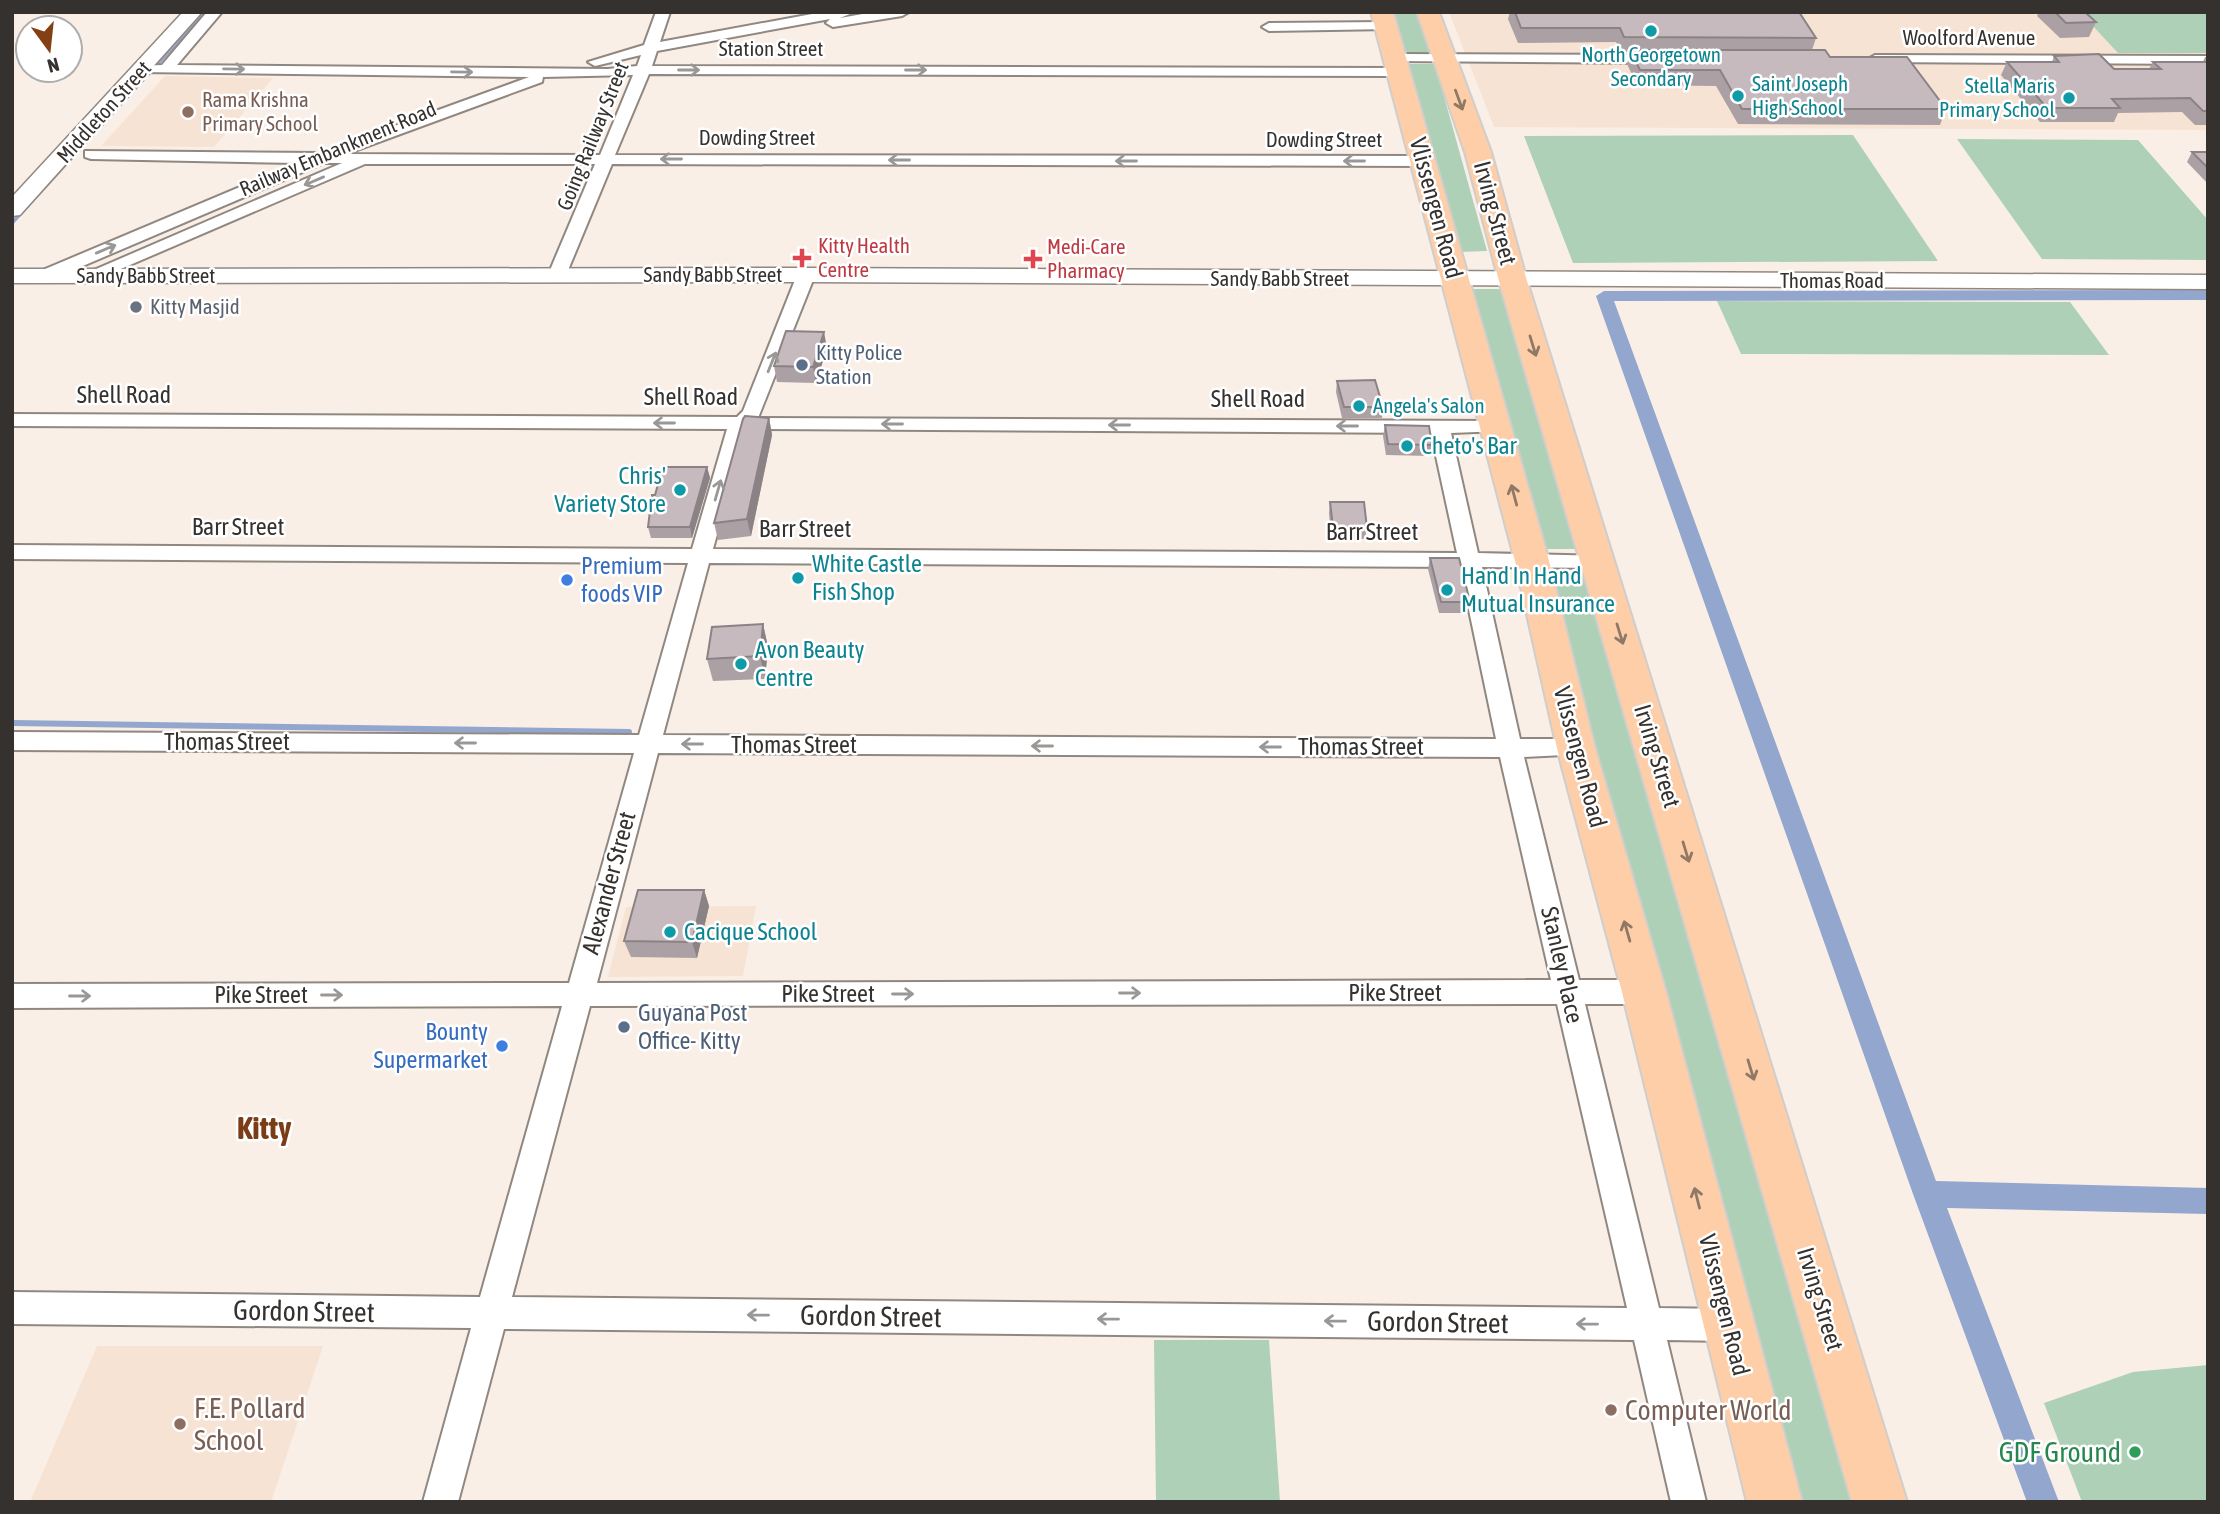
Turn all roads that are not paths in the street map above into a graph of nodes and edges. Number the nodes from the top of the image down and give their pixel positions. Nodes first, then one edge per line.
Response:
1 (193, 12) edge
2 (215, 12) edge
3 (663, 12) edge
4 (848, 12) edge
5 (902, 12) edge
6 (1429, 12) edge
7 (1384, 19) edge
8 (1269, 27) dead end
9 (773, 29) junction
10 (1443, 58) junction
11 (647, 59) junction
12 (1680, 59) edge
13 (1860, 59) edge
14 (2208, 60) edge
15 (1397, 65) junction
16 (144, 69) junction
17 (166, 69) junction
18 (608, 73) joint
19 (553, 84) junction
20 (91, 154) dead end
21 (322, 158) junction
22 (607, 158) junction
23 (367, 159) junction
24 (1422, 161) junction
25 (12, 210) edge
26 (557, 275) junction
27 (806, 275) junction
28 (12, 276) edge
29 (44, 276) junction
30 (89, 276) junction
31 (1456, 281) junction
32 (1513, 281) junction
33 (2208, 282) edge
34 (12, 420) edge
35 (743, 424) junction
36 (1440, 426) junction
37 (1495, 427) junction
38 (12, 552) edge
39 (698, 555) junction
40 (1470, 558) junction
41 (1532, 561) junction
42 (1598, 561) junction
43 (12, 741) edge
44 (647, 744) junction
45 (1510, 748) junction
46 (1576, 748) junction
47 (1569, 992) junction
48 (1644, 992) junction
49 (578, 995) junction
50 (12, 996) edge
51 (12, 1308) edge
52 (491, 1313) junction
53 (1646, 1324) junction
54 (1729, 1325) junction
55 (440, 1502) edge
56 (1689, 1502) edge
57 (1774, 1502) edge
58 (1880, 1502) edge

1 - 16 street, Middleton Street
2 - 17 street
3 - 11 street, Going Railway Street
4 - 9 street
5 - 9 street
6 - 10 main road, Irving Street
7 - 8 street
7 - 15 main road, Vlissengen Road
9 - 11 street
10 - 12 street
10 - 15 street
10 -> 32 main road, Irving Street
11 -> 15 street, Station Street
11 - 18 street, Station Street
11 - 19 street
11 - 22 street, Going Railway Street
13 - 14 street, Woolford Avenue
15 - 24 main road, Vlissengen Road
16 - 17 street
16 - 25 street, Middleton Street
17 -> 19 street
18 - 19 street, Railway Embankment Road
19 - 21 street
19 - 23 street, Railway Embankment Road
20 - 21 street, Dowding Street
21 - 23 street, Dowding Street
29 -> 21 street
22 - 23 street, Dowding Street
24 -> 22 street, Dowding Street
22 - 26 street, Going Railway Street
23 -> 30 street, Railway Embankment Road
24 - 31 main road, Vlissengen Road
26 - 27 street, Sandy Babb Street
26 - 30 street, Sandy Babb Street
27 - 31 street, Sandy Babb Street
35 -> 27 street, Alexander Street
28 - 29 street, Sandy Babb Street
29 - 30 street, Sandy Babb Street
31 - 32 street, Thomas Road
31 - 37 main road, Vlissengen Road
32 - 33 street, Thomas Road
32 -> 42 main road, Irving Street
35 -> 34 street, Shell Road
36 -> 35 street, Shell Road
39 -> 35 street, Alexander Street
36 - 37 street, Shell Road
36 - 40 street, Stanley Place
41 -> 37 main road, Vlissengen Road
38 - 39 street, Barr Street
39 - 40 street, Barr Street
39 - 44 street, Alexander Street
40 - 41 street, Barr Street
40 - 45 street, Stanley Place
41 - 42 street, Barr Street
41 - 46 main road, Vlissengen Road
42 -> 58 main road, Irving Street
44 -> 43 street, Thomas Street
45 -> 44 street, Thomas Street
44 - 49 street, Alexander Street
45 - 46 street, Thomas Street
45 - 47 street, Stanley Place
48 -> 46 main road, Vlissengen Road
47 - 48 street, Pike Street
49 -> 47 street, Pike Street
47 - 53 street, Stanley Place
54 -> 48 main road, Vlissengen Road
50 -> 49 street, Pike Street
49 - 52 street, Alexander Street
51 - 52 street, Gordon Street
53 -> 52 street, Gordon Street
52 - 55 street, Alexander Street
53 - 54 street, Gordon Street
53 - 56 street, Stanley Place
54 - 57 main road, Vlissengen Road

